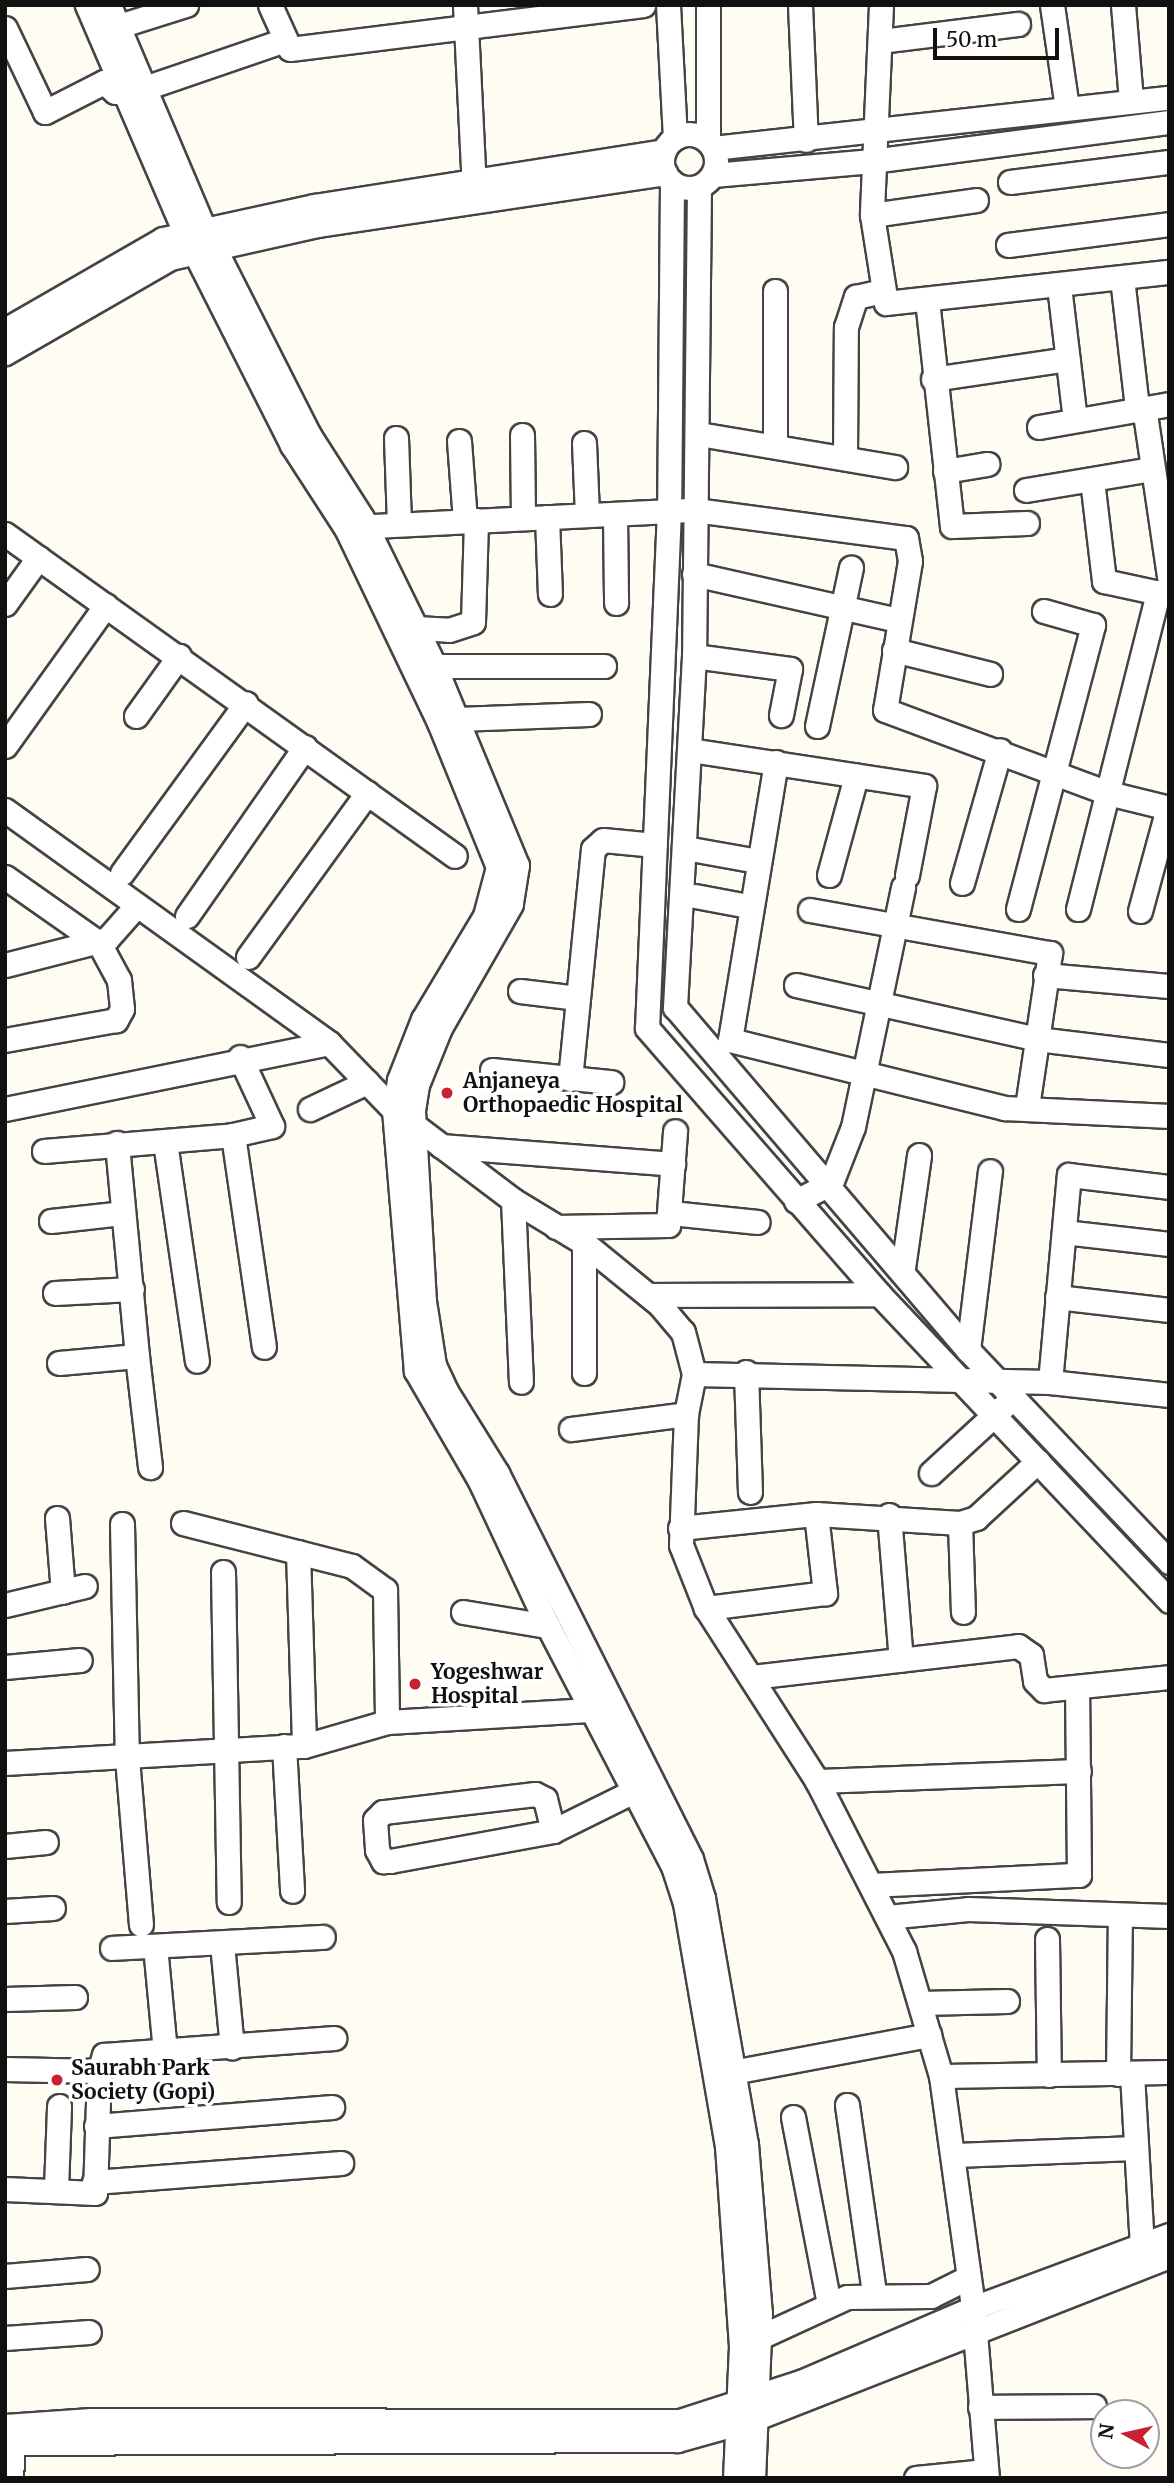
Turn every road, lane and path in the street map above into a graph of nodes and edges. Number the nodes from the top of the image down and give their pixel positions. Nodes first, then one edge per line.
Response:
1 (87, 5) edge
2 (109, 5) edge
3 (186, 5) edge
4 (270, 5) edge
5 (643, 5) edge
6 (668, 5) edge
7 (708, 5) edge
8 (800, 5) edge
9 (881, 5) edge
10 (1052, 5) edge
11 (1123, 5) edge
12 (466, 16) edge
13 (1018, 24) dead end
14 (5, 28) edge
15 (110, 29) junction
16 (285, 40) junction
17 (881, 41) junction
18 (134, 90) junction
19 (1169, 98) edge
20 (1130, 101) junction
21 (1067, 108) junction
22 (1169, 122) edge
23 (876, 131) junction
24 (806, 140) junction
25 (711, 144) junction
26 (669, 161) junction
27 (872, 161) junction
28 (1169, 162) edge
29 (706, 181) junction
30 (1010, 182) dead end
31 (474, 190) junction
32 (976, 200) dead end
33 (872, 215) junction
34 (1169, 224) edge
35 (200, 241) junction
36 (1007, 245) dead end
37 (1169, 272) edge
38 (1122, 278) junction
39 (1059, 286) junction
40 (775, 291) dead end
41 (883, 291) junction
42 (927, 300) junction
43 (5, 330) edge
44 (5, 353) edge
45 (1069, 359) junction
46 (933, 379) junction
47 (1169, 404) edge
48 (1141, 407) junction
49 (1075, 420) junction
50 (1039, 427) dead end
51 (699, 434) junction
52 (522, 435) dead end
53 (396, 438) dead end
54 (458, 441) dead end
55 (584, 443) dead end
56 (775, 446) junction
57 (845, 457) junction
58 (987, 464) dead end
59 (895, 467) dead end
60 (1152, 469) junction
61 (945, 471) junction
62 (1092, 480) junction
63 (1026, 490) dead end
64 (669, 510) junction
65 (695, 510) junction
66 (587, 515) junction
67 (615, 515) junction
68 (547, 517) junction
69 (523, 518) junction
70 (470, 521) junction
71 (399, 523) junction
72 (1027, 523) dead end
73 (356, 527) junction
74 (5, 534) edge
75 (38, 558) junction
76 (851, 568) dead end
77 (694, 574) junction
78 (1165, 588) edge
79 (550, 594) dead end
80 (616, 603) dead end
81 (5, 604) edge
82 (106, 605) junction
83 (839, 608) junction
84 (1044, 611) dead end
85 (898, 620) junction
86 (415, 628) junction
87 (894, 650) junction
88 (179, 656) junction
89 (694, 656) junction
90 (423, 666) junction
91 (604, 666) dead end
92 (990, 674) dead end
93 (246, 703) junction
94 (589, 714) dead end
95 (781, 715) dead end
96 (136, 716) dead end
97 (458, 719) junction
98 (817, 726) dead end
99 (5, 746) edge
100 (305, 747) junction
101 (690, 750) junction
102 (1000, 750) junction
103 (776, 762) junction
104 (1050, 772) junction
105 (856, 776) junction
106 (659, 780) junction
107 (688, 781) junction
108 (367, 793) junction
109 (1108, 793) junction
110 (1168, 808) edge
111 (5, 810) edge
112 (655, 845) junction
113 (685, 848) junction
114 (455, 856) dead end
115 (757, 861) junction
116 (122, 873) dead end
117 (829, 875) dead end
118 (5, 877) edge
119 (962, 883) dead end
120 (695, 896) dead end
121 (137, 905) junction
122 (748, 906) junction
123 (1018, 909) dead end
124 (1078, 909) dead end
125 (810, 910) dead end
126 (1140, 911) dead end
127 (187, 916) dead end
128 (894, 927) junction
129 (99, 943) junction
130 (248, 957) dead end
131 (5, 965) edge
132 (1045, 975) junction
133 (796, 985) dead end
134 (1169, 986) edge
135 (520, 991) dead end
136 (578, 998) junction
137 (880, 1002) junction
138 (1037, 1039) junction
139 (5, 1040) edge
140 (330, 1044) junction
141 (1169, 1055) edge
142 (240, 1057) junction
143 (492, 1070) dead end
144 (862, 1074) junction
145 (570, 1079) junction
146 (611, 1082) dead end
147 (367, 1083) junction
148 (1027, 1106) junction
149 (5, 1109) edge
150 (310, 1109) dead end
151 (394, 1110) junction
152 (1169, 1116) edge
153 (414, 1125) junction
154 (675, 1131) dead end
155 (233, 1135) junction
156 (165, 1142) junction
157 (117, 1143) junction
158 (441, 1146) junction
159 (44, 1151) dead end
160 (919, 1155) dead end
161 (673, 1164) junction
162 (990, 1171) dead end
163 (831, 1183) junction
164 (1169, 1186) edge
165 (513, 1200) junction
166 (796, 1200) junction
167 (122, 1213) junction
168 (671, 1213) junction
169 (51, 1221) dead end
170 (758, 1222) dead end
171 (556, 1227) junction
172 (1064, 1232) junction
173 (584, 1243) junction
174 (1169, 1244) edge
175 (903, 1269) junction
176 (132, 1289) junction
177 (55, 1293) dead end
178 (879, 1294) junction
179 (649, 1295) junction
180 (1057, 1297) junction
181 (1169, 1310) edge
182 (264, 1347) dead end
183 (968, 1350) junction
184 (137, 1356) junction
185 (197, 1362) dead end
186 (59, 1363) dead end
187 (584, 1373) dead end
188 (746, 1373) junction
189 (694, 1374) junction
190 (961, 1381) junction
191 (521, 1382) dead end
192 (1050, 1382) junction
193 (1007, 1389) junction
194 (1169, 1395) edge
195 (686, 1413) junction
196 (995, 1413) junction
197 (571, 1429) dead end
198 (471, 1447) junction
199 (1038, 1461) junction
200 (150, 1467) dead end
201 (931, 1473) dead end
202 (750, 1492) dead end
203 (816, 1514) junction
204 (889, 1515) junction
205 (57, 1518) dead end
206 (183, 1523) dead end
207 (960, 1523) junction
208 (122, 1524) dead end
209 (680, 1528) junction
210 (298, 1552) junction
211 (1169, 1562) edge
212 (223, 1572) dead end
213 (1169, 1601) edge
214 (5, 1605) edge
215 (706, 1608) junction
216 (463, 1612) dead end
217 (963, 1612) dead end
218 (548, 1626) junction
219 (80, 1660) dead end
220 (901, 1660) junction
221 (5, 1667) edge
222 (752, 1676) junction
223 (1169, 1676) edge
224 (1077, 1689) junction
225 (601, 1710) junction
226 (387, 1722) junction
227 (294, 1746) junction
228 (227, 1748) junction
229 (127, 1758) junction
230 (5, 1763) edge
231 (1079, 1771) junction
232 (817, 1781) junction
233 (636, 1790) junction
234 (553, 1831) junction
235 (46, 1843) dead end
236 (5, 1846) edge
237 (871, 1885) junction
238 (292, 1891) dead end
239 (229, 1902) dead end
240 (53, 1908) dead end
241 (5, 1911) edge
242 (1169, 1916) edge
243 (887, 1917) junction
244 (1120, 1917) junction
245 (141, 1924) dead end
246 (323, 1937) dead end
247 (1047, 1939) dead end
248 (222, 1944) junction
249 (155, 1946) junction
250 (112, 1948) dead end
251 (75, 1997) dead end
252 (5, 1999) edge
253 (1007, 2001) dead end
254 (920, 2003) junction
255 (929, 2035) junction
256 (334, 2038) dead end
257 (232, 2048) junction
258 (165, 2052) junction
259 (5, 2069) edge
260 (99, 2071) junction
261 (1169, 2072) edge
262 (726, 2073) junction
263 (1125, 2074) junction
264 (1049, 2075) junction
265 (941, 2076) junction
266 (847, 2105) dead end
267 (59, 2106) dead end
268 (332, 2107) dead end
269 (793, 2117) dead end
270 (96, 2126) junction
271 (1136, 2148) junction
272 (954, 2155) junction
273 (341, 2163) dead end
274 (94, 2182) junction
275 (5, 2189) edge
276 (56, 2189) junction
277 (1169, 2235) edge
278 (1142, 2245) junction
279 (1169, 2256) edge
280 (87, 2269) dead end
281 (5, 2276) edge
282 (969, 2277) junction
283 (874, 2293) junction
284 (829, 2304) junction
285 (972, 2308) junction
286 (89, 2332) dead end
287 (973, 2336) junction
288 (5, 2338) edge
289 (750, 2342) junction
290 (748, 2397) junction
291 (1090, 2406) edge
292 (980, 2407) junction
293 (747, 2421) junction
294 (9, 2434) edge
295 (986, 2474) edge
296 (11, 2478) edge
297 (735, 2478) edge
298 (753, 2478) edge
299 (916, 2478) edge

1 - 15 street
2 - 15 street
3 - 15 street
4 - 16 street
5 - 12 street
6 - 26 street
7 - 25 street
8 - 24 street
9 - 17 street
10 - 21 street
11 - 20 street
12 - 16 street
12 - 31 street
13 - 17 street
14 - 18 street
15 - 18 street
16 - 18 street
17 - 23 street
18 - 35 street
19 - 20 street
20 - 21 street
21 - 23 street
22 - 27 street
23 - 24 street
23 - 27 street
24 - 25 street
25 - 26 street
25 - 29 street
26 - 29 street
26 - 31 street
26 - 64 street
27 - 29 street
27 - 33 street
28 - 30 street
29 - 51 street
31 - 35 street
32 - 33 street
33 - 41 street
34 - 36 street
35 - 43 street
35 - 44 street
35 - 73 street
37 - 38 street
38 - 39 street
38 - 48 street
39 - 42 street
39 - 45 street
40 - 56 street
41 - 42 street
41 - 57 street
42 - 46 street
45 - 46 street
45 - 49 street
46 - 61 street
47 - 48 street
48 - 49 street
48 - 60 street
49 - 50 street
51 - 56 street
51 - 65 street
52 - 69 street
53 - 71 street
54 - 70 street
55 - 66 street
56 - 57 street
57 - 59 street
58 - 61 street
60 - 62 street
60 - 78 street
61 - 72 street
62 - 63 street
62 - 78 street
64 - 65 street
64 - 67 street
64 - 106 street
65 - 77 street
65 - 85 street
66 - 67 street
66 - 68 street
67 - 80 street
68 - 69 street
68 - 79 street
69 - 70 street
70 - 71 street
70 - 86 street
71 - 73 street
73 - 86 street
73 - 90 street
74 - 75 street
75 - 81 street
75 - 82 street
76 - 83 street
77 - 83 street
77 - 89 street
78 - 109 street
82 - 88 street
82 - 99 street
83 - 85 street
83 - 98 street
84 - 104 street
85 - 87 street
86 - 90 street
87 - 92 street
87 - 102 street
88 - 93 street
88 - 96 street
89 - 95 street
89 - 101 street
90 - 91 street
90 - 97 street
90 - 151 street
93 - 100 street
93 - 116 street
94 - 97 street
97 - 153 street
100 - 108 street
100 - 127 street
101 - 103 street
101 - 107 street
102 - 104 street
102 - 119 street
103 - 105 street
103 - 115 street
104 - 109 street
104 - 123 street
105 - 117 street
105 - 128 street
106 - 107 street
106 - 112 street
107 - 113 street
108 - 114 street
108 - 130 street
109 - 110 street
109 - 124 street
110 - 126 street
111 - 121 street
112 - 136 street
112 - 166 street
113 - 115 street
113 - 163 street
115 - 122 street
118 - 129 street
120 - 122 street
121 - 129 street
121 - 140 street
122 - 144 street
125 - 128 street
128 - 132 street
128 - 137 street
129 - 131 street
129 - 139 street
132 - 134 street
132 - 138 street
133 - 137 street
135 - 136 street
136 - 145 street
137 - 138 street
137 - 144 street
138 - 141 street
138 - 148 street
140 - 142 street
140 - 147 street
142 - 149 street
142 - 155 street
143 - 145 street
144 - 148 street
144 - 163 street
145 - 146 street
147 - 150 street
147 - 151 street
148 - 152 street
151 - 153 street
151 - 198 street
153 - 158 street
153 - 198 street
154 - 161 street
155 - 156 street
155 - 182 street
156 - 157 street
156 - 185 street
157 - 159 street
157 - 167 street
158 - 161 street
158 - 165 street
160 - 175 street
161 - 168 street
162 - 183 street
163 - 166 street
163 - 175 street
164 - 172 street
165 - 171 street
165 - 191 street
166 - 178 street
167 - 169 street
167 - 176 street
168 - 170 street
168 - 171 street
171 - 173 street
172 - 174 street
172 - 180 street
173 - 179 street
173 - 187 street
175 - 183 street
176 - 177 street
176 - 184 street
178 - 179 street
178 - 190 street
179 - 189 street
180 - 181 street
180 - 192 street
183 - 193 street
184 - 186 street
184 - 200 street
188 - 189 street
188 - 190 street
188 - 202 street
189 - 195 street
190 - 193 street
190 - 196 street
192 - 193 street
192 - 194 street
193 - 196 street
193 - 211 street
195 - 197 street
195 - 209 street
196 - 199 street
196 - 201 street
198 - 218 street
198 - 225 street
199 - 207 street
199 - 213 street
203 - 204 street
203 - 209 street
203 - 215 street
204 - 207 street
204 - 220 street
205 - 214 street
206 - 210 street
207 - 217 street
208 - 229 street
209 - 215 street
210 - 226 street
210 - 227 street
212 - 228 street
215 - 222 street
216 - 218 street
218 - 225 street
219 - 221 street
220 - 222 street
220 - 224 street
222 - 232 street
223 - 224 street
224 - 231 street
225 - 226 street
225 - 233 street
225 - 262 street
226 - 227 street
227 - 228 street
227 - 238 street
228 - 229 street
228 - 239 street
229 - 230 street
229 - 245 street
231 - 232 street
231 - 237 street
232 - 237 street
233 - 234 street
233 - 262 street
234 - 234 street
235 - 236 street
237 - 243 street
240 - 241 street
242 - 244 street
243 - 244 street
243 - 254 street
244 - 263 street
246 - 248 street
247 - 264 street
248 - 249 street
248 - 257 street
249 - 250 street
249 - 258 street
251 - 252 street
253 - 254 street
254 - 255 street
255 - 262 street
255 - 265 street
256 - 257 street
257 - 258 street
258 - 260 street
259 - 260 street
260 - 270 street
261 - 263 street
262 - 289 street
263 - 264 street
263 - 271 street
264 - 265 street
265 - 272 street
266 - 283 street
267 - 276 street
268 - 270 street
269 - 284 street
270 - 274 street
271 - 272 street
271 - 278 street
272 - 282 street
273 - 274 street
274 - 276 street
275 - 276 street
277 - 278 street
278 - 285 street
279 - 287 street
280 - 281 street
282 - 283 street
282 - 285 street
283 - 284 street
284 - 289 street
285 - 287 street
285 - 290 street
286 - 288 street
287 - 292 street
287 - 293 street
289 - 290 street
290 - 293 street
290 - 294 street
291 - 292 street
292 - 295 street
293 - 294 street
293 - 297 street
293 - 298 street
294 - 296 street
295 - 299 street

